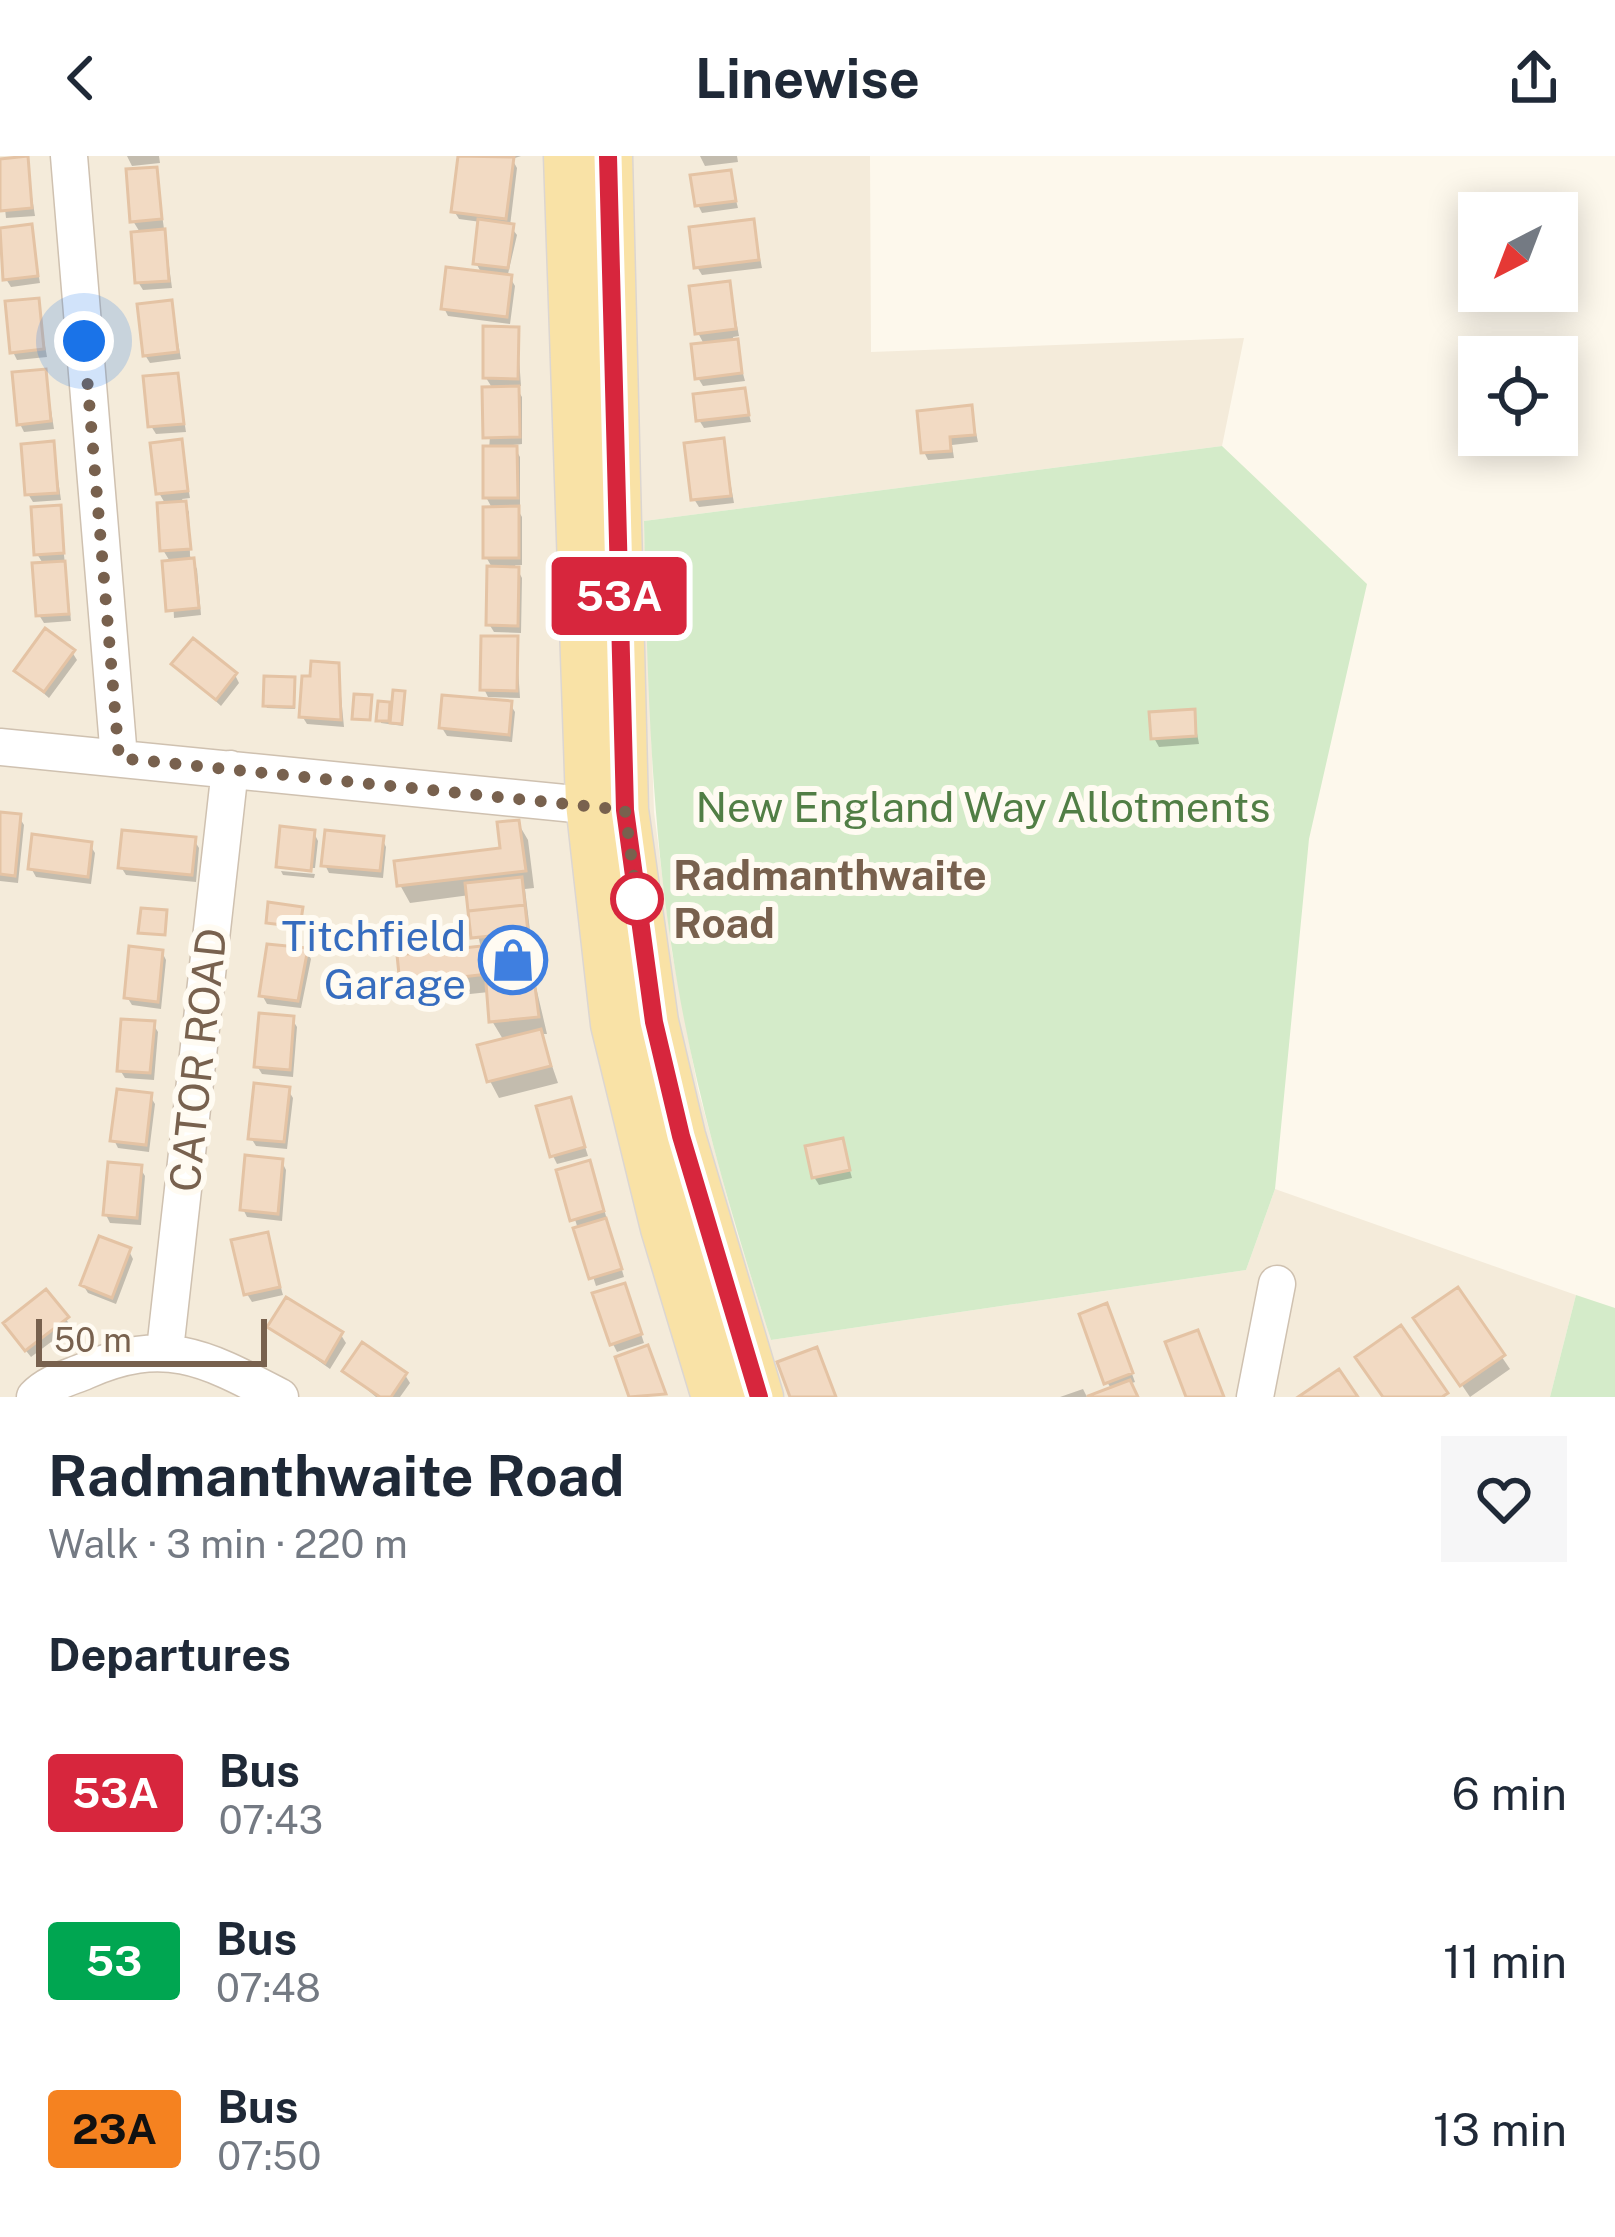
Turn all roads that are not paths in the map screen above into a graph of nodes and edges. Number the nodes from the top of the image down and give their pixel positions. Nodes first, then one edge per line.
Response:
1 (69, 156) edge
2 (568, 156) edge
3 (608, 156) edge
4 (591, 269) junction
5 (0, 747) edge
6 (119, 758) junction
7 (230, 769) junction
8 (608, 807) junction
9 (1277, 1284) dead end
10 (165, 1350) junction
11 (35, 1397) edge
12 (280, 1397) edge
13 (716, 1397) edge
14 (759, 1397) edge
15 (1255, 1397) edge

1 - 6 street
2 - 4 main road
3 - 4 main road
4 - 8 main road
5 - 6 street
6 - 7 street
7 - 8 street
7 - 10 street, CATOR ROAD
8 - 13 main road
8 - 14 main road
9 - 15 street
10 - 11 street
10 - 12 street

